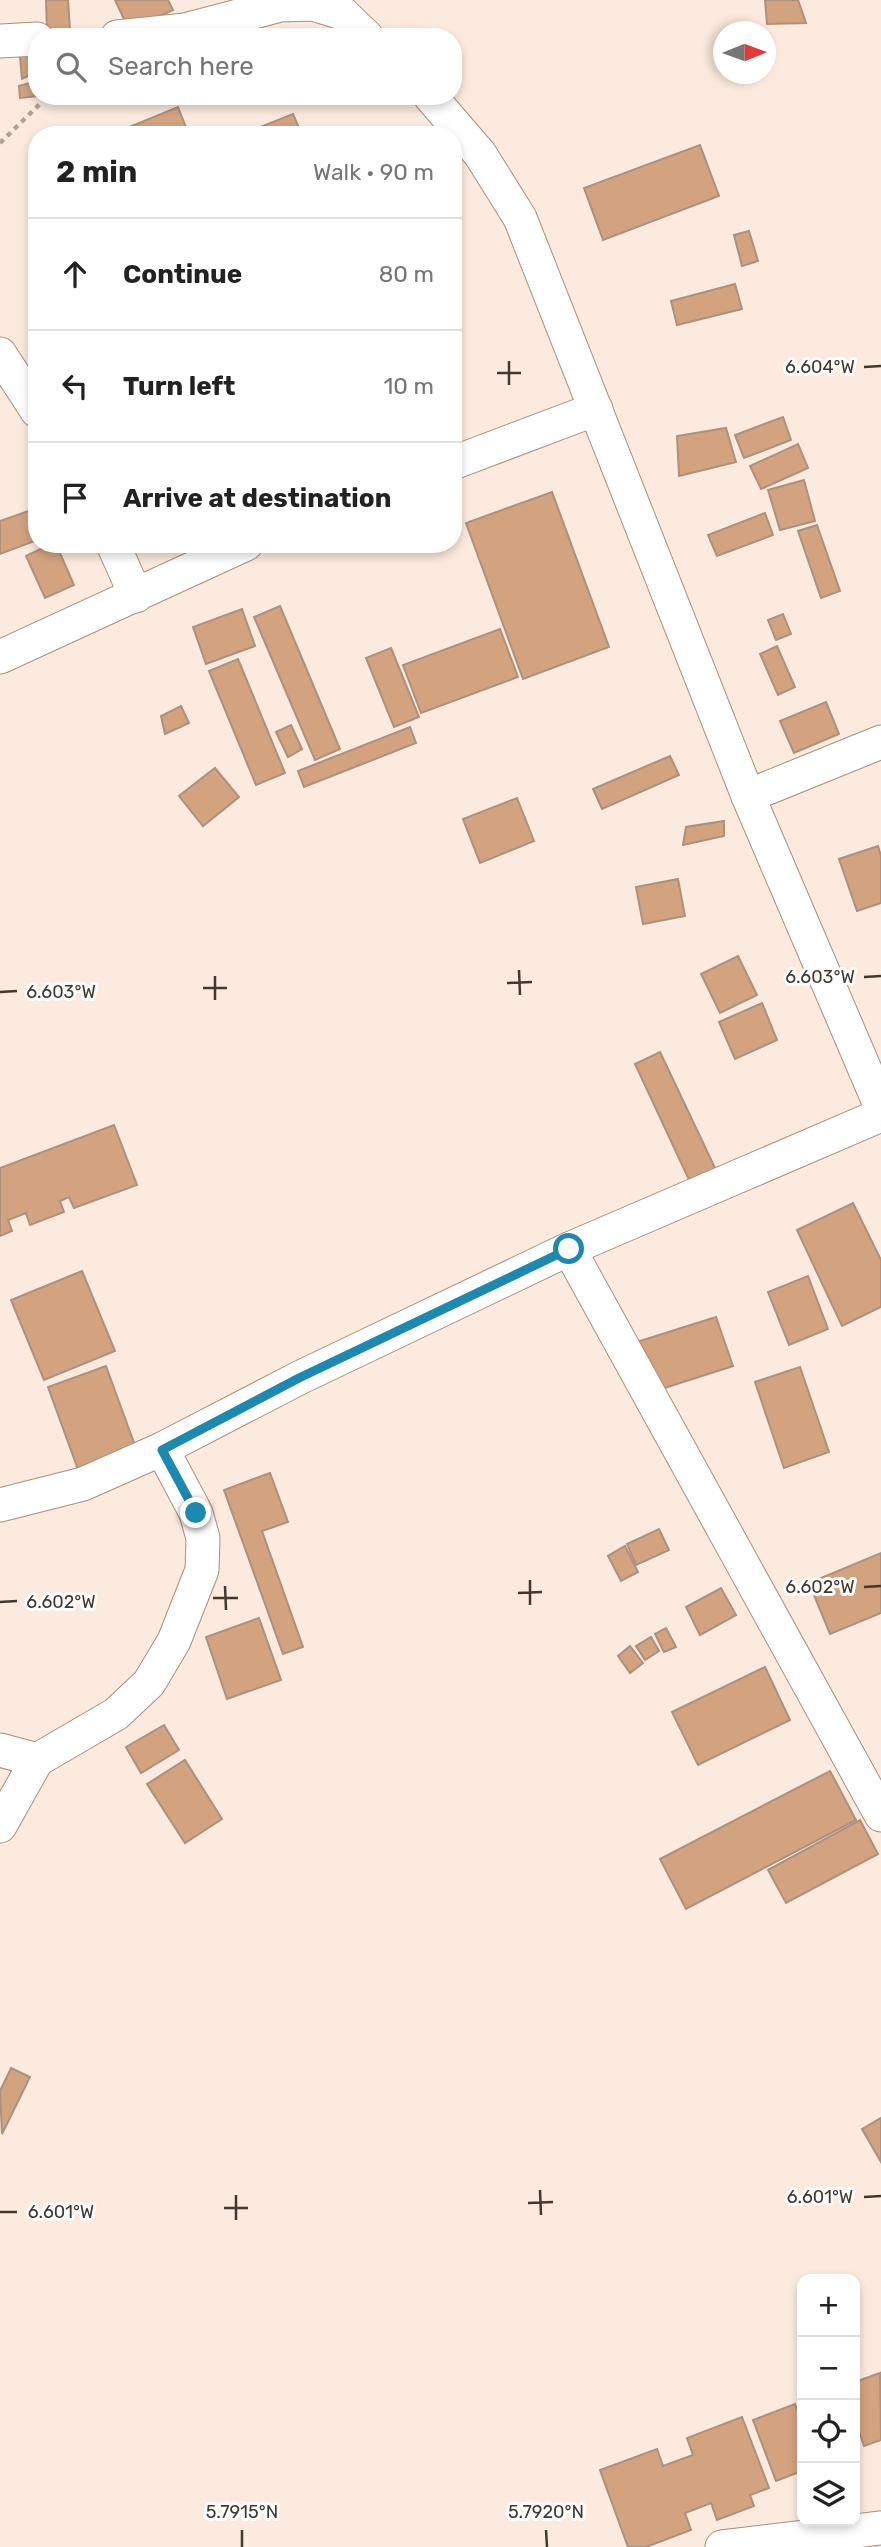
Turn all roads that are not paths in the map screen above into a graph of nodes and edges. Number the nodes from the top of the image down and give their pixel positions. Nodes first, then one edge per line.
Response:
1 (193, 28) edge
2 (358, 28) edge
3 (28, 39) edge
4 (0, 41) edge
5 (438, 105) edge
6 (456, 126) edge
7 (462, 133) edge
8 (0, 354) edge
9 (28, 397) edge
10 (596, 409) junction
11 (462, 460) edge
12 (117, 553) edge
13 (227, 553) edge
14 (136, 596) junction
15 (0, 657) edge
16 (881, 742) edge
17 (748, 796) junction
18 (881, 1107) edge
19 (881, 1115) edge
20 (569, 1249) junction
21 (162, 1450) junction
22 (0, 1505) edge
23 (0, 1750) edge
24 (37, 1760) junction
25 (881, 1815) edge
26 (0, 1826) edge
27 (881, 2528) edge
28 (722, 2547) edge

1 - 2 street
3 - 4 street
5 - 6 street
7 - 10 street
8 - 9 street
10 - 11 street
10 - 17 street
12 - 14 street
13 - 14 street
14 - 15 street
16 - 17 street
17 - 18 street
19 - 20 street
20 - 21 street
20 - 25 street
21 - 22 street
21 - 24 street
23 - 24 street
24 - 26 street
27 - 28 street

